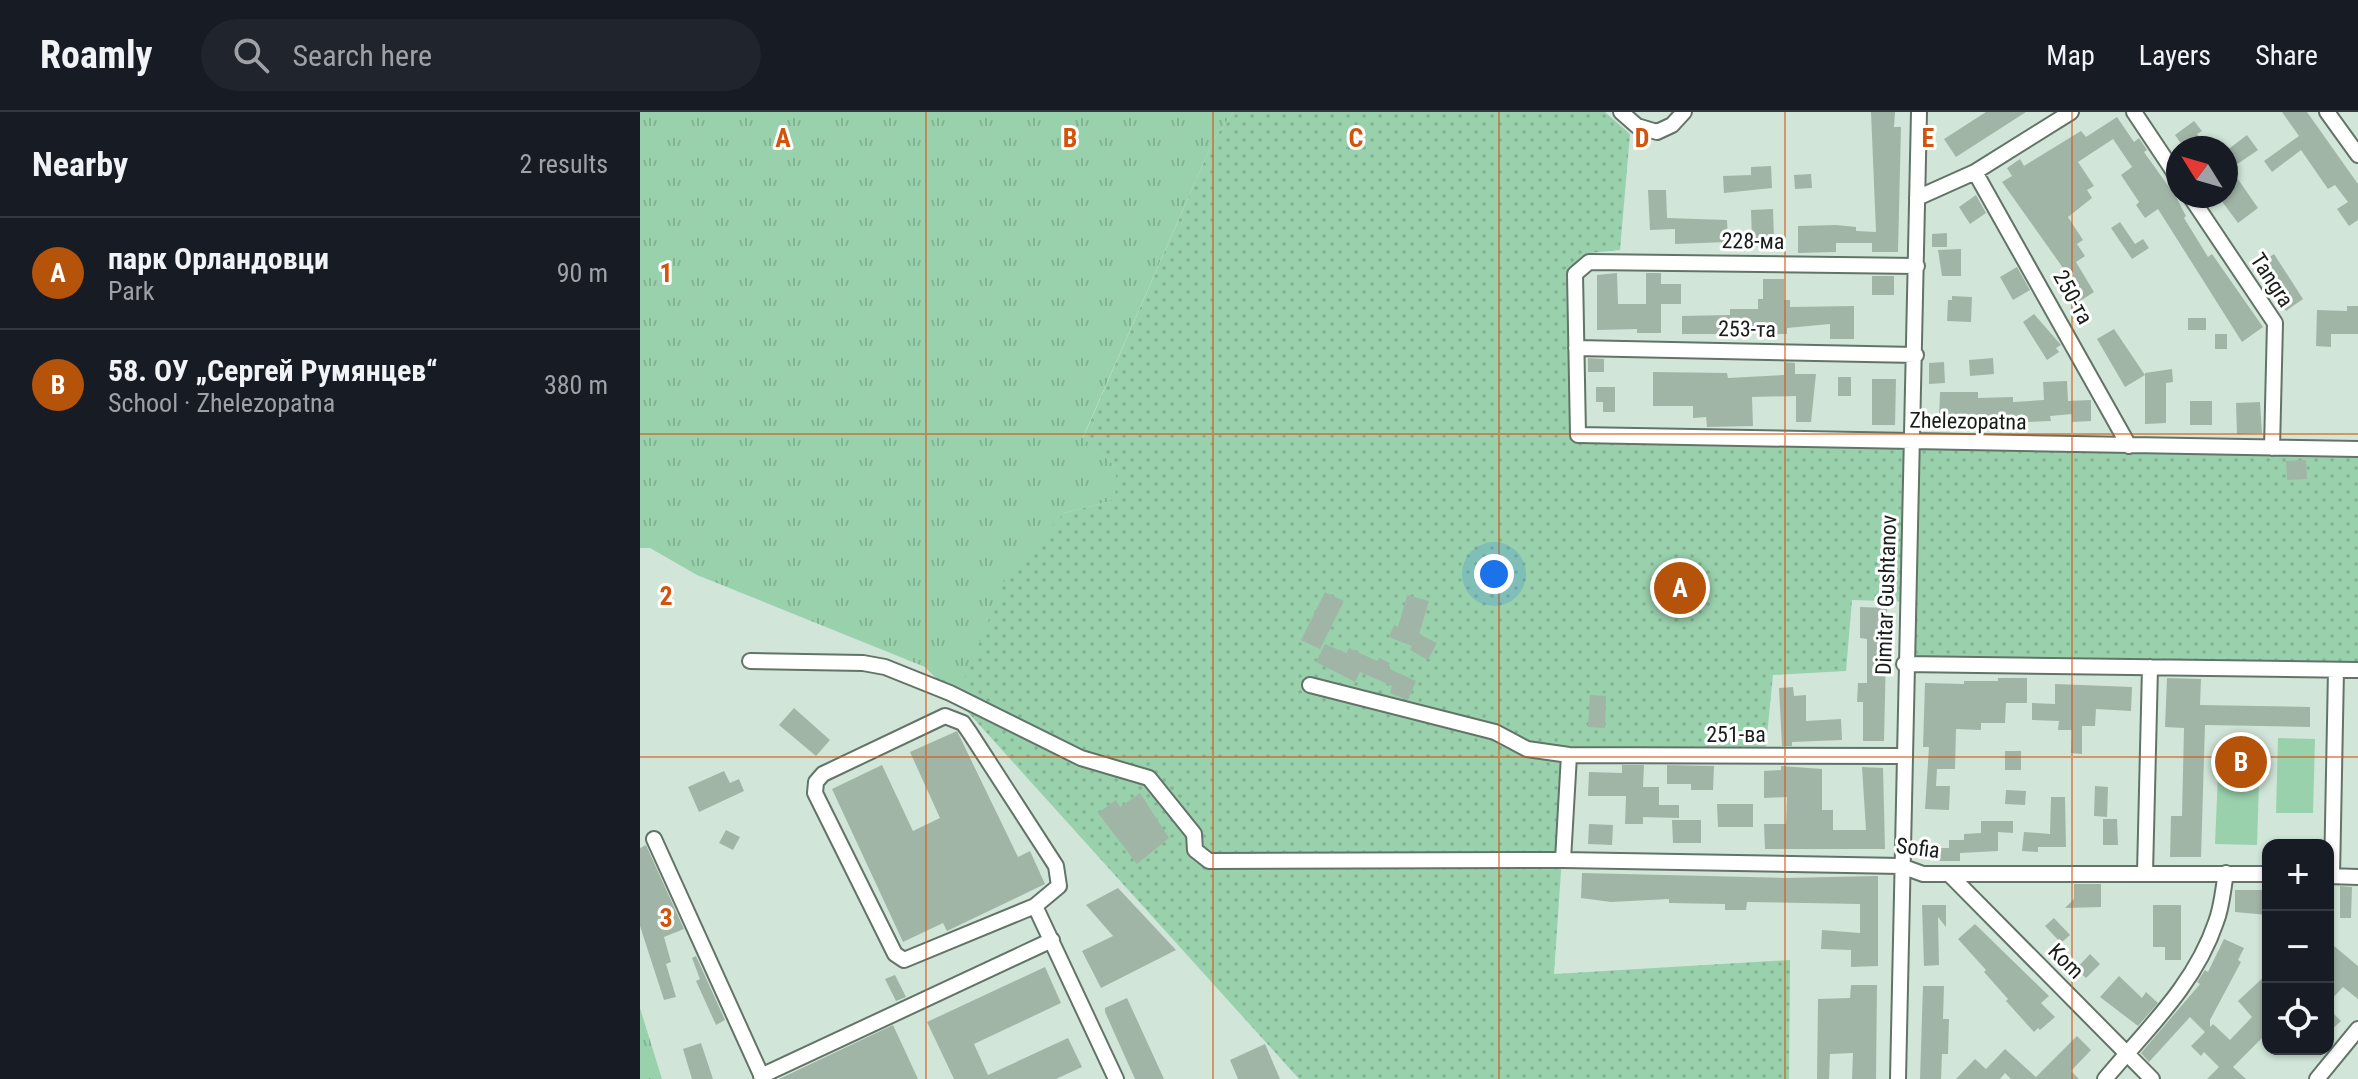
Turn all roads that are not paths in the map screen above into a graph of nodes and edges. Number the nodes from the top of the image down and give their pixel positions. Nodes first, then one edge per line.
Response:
1 (1621, 112) edge
2 (1684, 112) edge
3 (1919, 112) edge
4 (2071, 112) edge
5 (2134, 112) edge
6 (2327, 112) edge
7 (2358, 155) edge
8 (2166, 160) edge
9 (1975, 172) junction
10 (1917, 198) junction
11 (2198, 208) edge
12 (1917, 266) junction
13 (1576, 348) junction
14 (1916, 355) junction
15 (1914, 442) junction
16 (2129, 446) junction
17 (2272, 448) junction
18 (2358, 449) edge
19 (750, 661) dead end
20 (1904, 664) junction
21 (2150, 667) junction
22 (2336, 670) junction
23 (2358, 670) edge
24 (1310, 685) dead end
25 (1569, 755) junction
26 (1903, 756) junction
27 (654, 839) dead end
28 (2331, 839) edge
29 (1563, 860) junction
30 (1901, 866) junction
31 (2145, 873) junction
32 (2226, 873) junction
33 (1949, 874) junction
34 (2262, 874) edge
35 (2334, 876) edge
36 (2358, 877) edge
37 (1035, 906) junction
38 (1052, 940) junction
39 (2358, 1029) edge
40 (2127, 1053) junction
41 (762, 1077) edge
42 (1116, 1079) edge
43 (1898, 1079) edge
44 (2105, 1079) edge
45 (2152, 1079) edge
46 (2317, 1079) edge

1 - 2 street
3 - 10 street, Dimitar Gushtanov
4 - 9 street
5 - 8 street
6 - 7 street
9 - 10 street
9 - 16 street, 250-та
10 - 12 street, Dimitar Gushtanov
11 - 17 street, Tangra
12 - 13 street, 228-ма
12 - 14 street, Dimitar Gushtanov
13 - 14 street, 253-та
13 - 15 street, Zhelezopatna
14 - 15 street, Dimitar Gushtanov
15 - 16 street, Zhelezopatna
15 - 20 street, Dimitar Gushtanov
16 - 17 street, Zhelezopatna
17 - 18 street, Zhelezopatna
19 - 29 street, Sofia
20 - 21 street
20 - 26 street, Dimitar Gushtanov
21 - 22 street
21 - 31 street
22 - 23 street
22 - 28 street
24 - 25 street, 251-ва
25 - 26 street, 251-ва
25 - 29 street
26 - 30 street, Dimitar Gushtanov
27 - 41 street
29 - 30 street, Sofia
30 - 33 street, Sofia
30 - 43 street, Dimitar Gushtanov
31 - 32 street, Sofia
31 - 33 street, Sofia
32 - 34 street, Sofia
32 - 40 street
33 - 40 street, Kom
35 - 36 street
37 - 37 street
37 - 38 street
38 - 41 street
38 - 42 street
39 - 46 street
40 - 44 street
40 - 45 street, Kom

